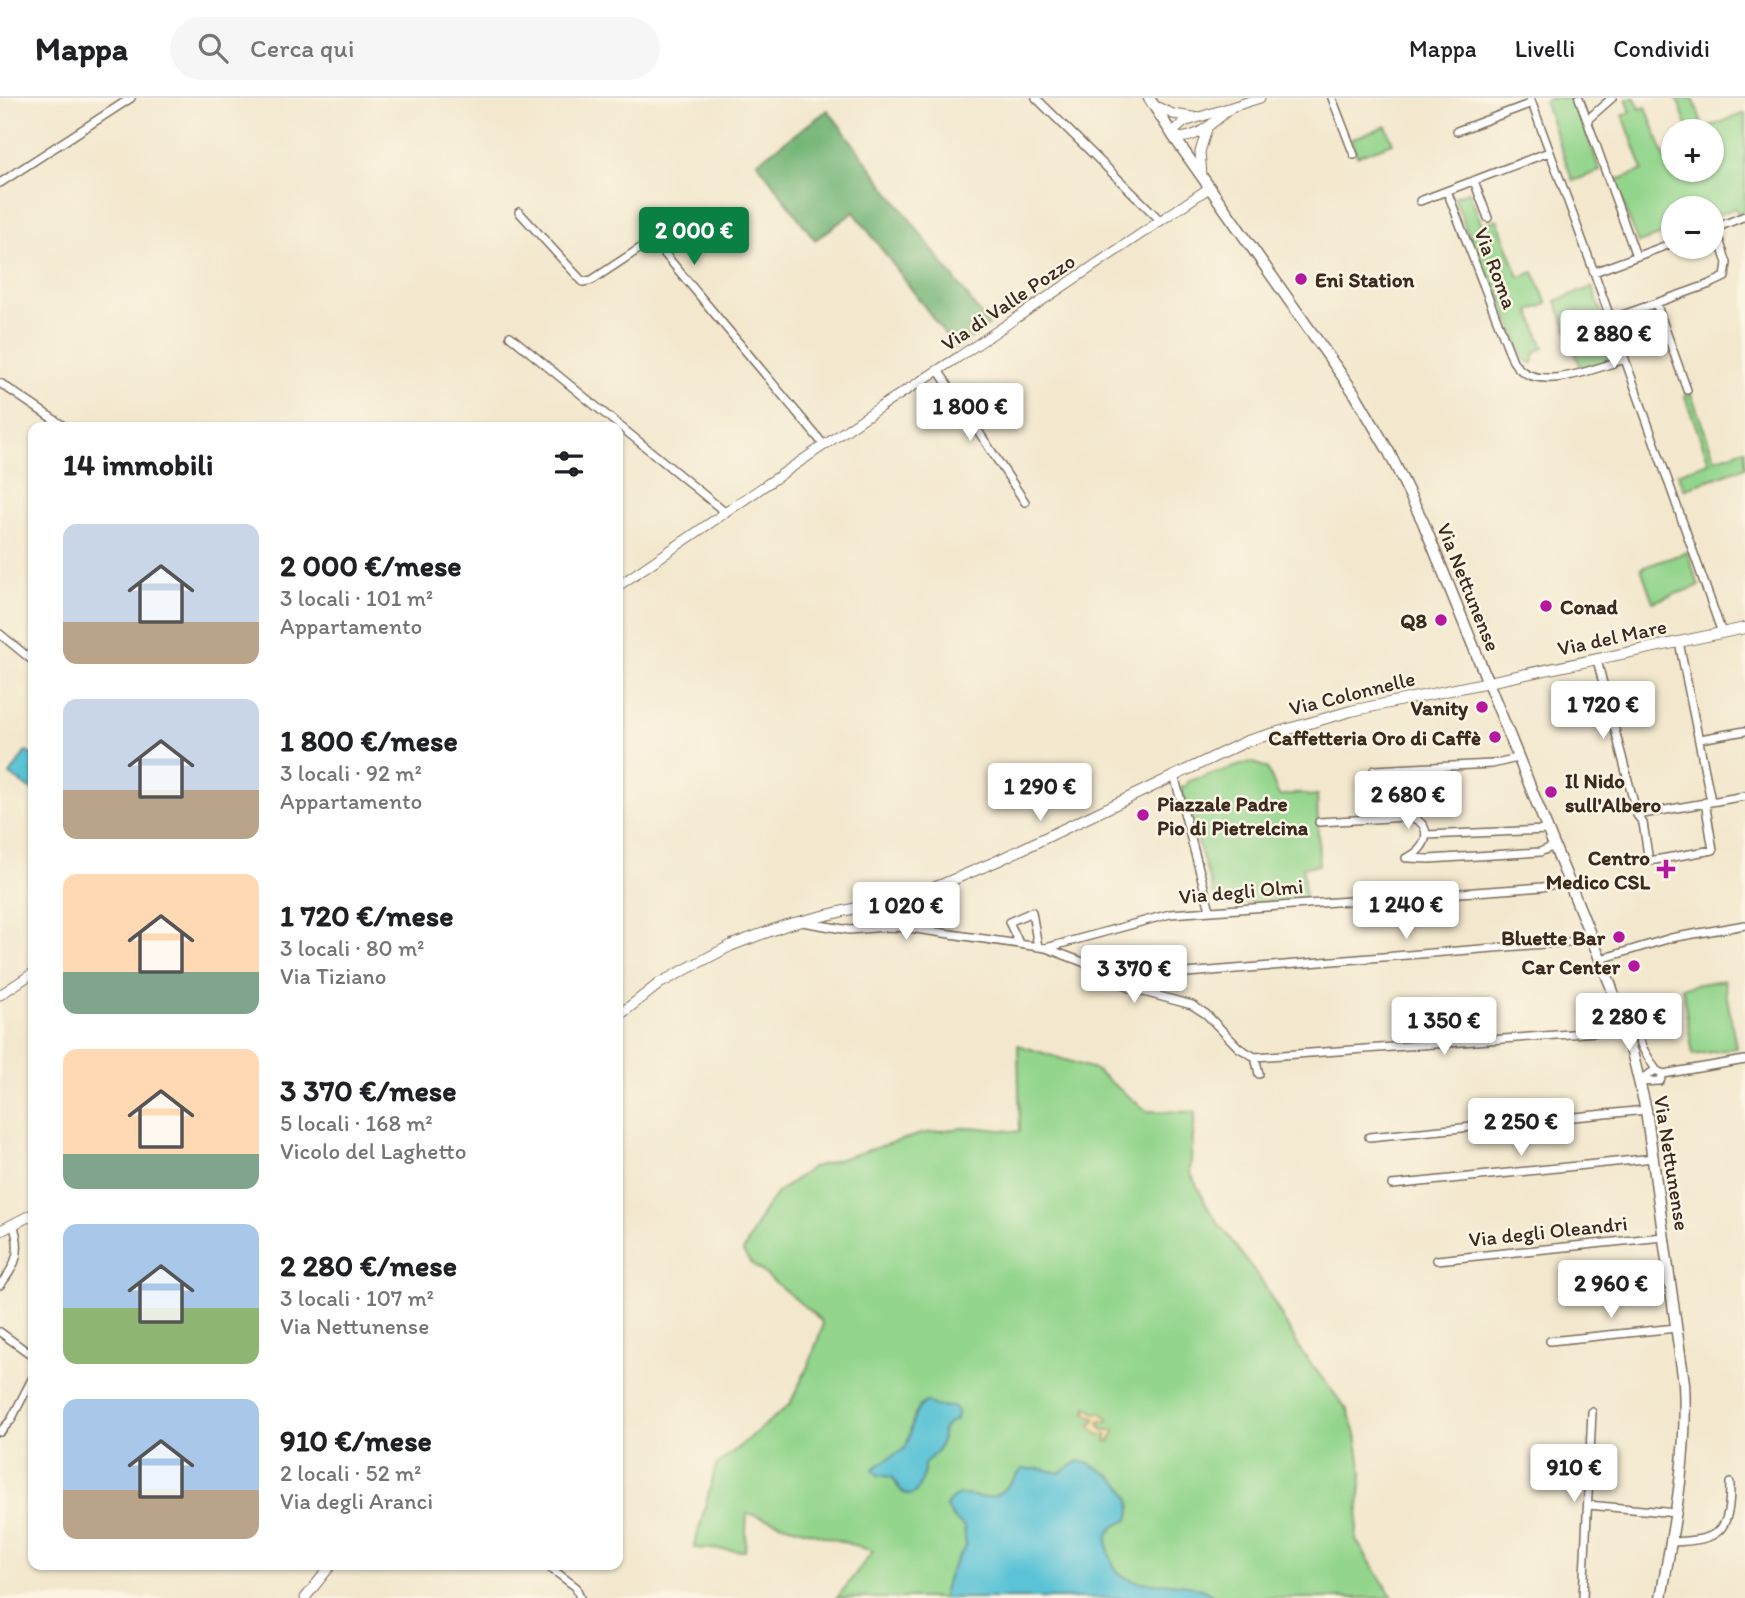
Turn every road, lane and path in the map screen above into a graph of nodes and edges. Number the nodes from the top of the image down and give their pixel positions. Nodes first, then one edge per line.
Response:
1 (131, 98) edge
2 (1036, 98) edge
3 (1260, 98) edge
4 (1332, 98) edge
5 (1579, 98) edge
6 (1612, 98) edge
7 (1531, 101) edge
8 (1151, 102) edge
9 (1231, 108) junction
10 (1198, 118) junction
11 (1587, 120) junction
12 (1208, 126) junction
13 (1457, 131) dead end
14 (1174, 137) junction
15 (1549, 152) junction
16 (1354, 155) dead end
17 (1202, 178) junction
18 (1474, 181) junction
19 (0, 183) edge
20 (1209, 188) junction
21 (1447, 191) junction
22 (1420, 201) dead end
23 (519, 212) dead end
24 (1745, 216) edge
25 (1488, 218) dead end
26 (1161, 221) junction
27 (1724, 225) edge
28 (1661, 247) edge
29 (1636, 256) junction
30 (1724, 256) edge
31 (1594, 272) junction
32 (1656, 303) junction
33 (1611, 319) junction
34 (510, 335) dead end
35 (1625, 359) junction
36 (938, 370) junction
37 (0, 383) edge
38 (1687, 390) dead end
39 (58, 422) edge
40 (616, 422) edge
41 (623, 428) edge
42 (824, 445) junction
43 (1025, 502) dead end
44 (726, 513) junction
45 (623, 583) edge
46 (1745, 628) edge
47 (1722, 633) junction
48 (0, 635) edge
49 (1679, 642) junction
50 (28, 657) edge
51 (1597, 660) junction
52 (1486, 681) junction
53 (1745, 731) edge
54 (1700, 739) junction
55 (1517, 758) junction
56 (1174, 775) junction
57 (1745, 796) edge
58 (1708, 802) junction
59 (1637, 815) junction
60 (1386, 818) junction
61 (1319, 822) dead end
62 (1548, 830) junction
63 (1426, 835) junction
64 (1554, 846) junction
65 (1569, 881) junction
66 (1210, 910) junction
67 (798, 921) junction
68 (1745, 925) edge
69 (1593, 940) junction
70 (1019, 943) junction
71 (1042, 947) junction
72 (1601, 959) junction
73 (28, 976) edge
74 (1112, 979) junction
75 (0, 995) edge
76 (1619, 1011) junction
77 (623, 1012) edge
78 (1625, 1030) junction
79 (1255, 1056) junction
80 (1745, 1060) edge
81 (1660, 1072) junction
82 (1259, 1074) dead end
83 (1639, 1081) junction
84 (1646, 1110) junction
85 (1369, 1137) dead end
86 (1654, 1158) junction
87 (1391, 1185) dead end
88 (28, 1216) edge
89 (13, 1224) junction
90 (0, 1231) edge
91 (1663, 1237) junction
92 (1437, 1260) dead end
93 (0, 1284) edge
94 (1676, 1328) junction
95 (0, 1332) edge
96 (1550, 1341) dead end
97 (28, 1352) edge
98 (28, 1387) edge
99 (1592, 1412) dead end
100 (0, 1432) edge
101 (1730, 1483) dead end
102 (1588, 1505) junction
103 (1676, 1513) junction
104 (1672, 1542) junction
105 (327, 1570) edge
106 (553, 1570) edge
107 (306, 1598) edge
108 (580, 1598) edge
109 (1583, 1598) edge
110 (1661, 1598) edge

1 - 19 street
2 - 26 street
3 - 9 street
4 - 16 street
5 - 11 street
6 - 11 street
7 - 13 street
7 - 15 street
8 - 10 street
8 - 14 main road, Via Nettunense
9 - 10 street
9 - 12 street
10 - 14 street
11 - 29 street
12 - 14 street
12 - 17 street
14 - 17 main road, Via Nettunense
15 - 18 street
15 - 31 street
17 - 20 main road, Via Nettunense
18 - 21 street
18 - 25 street
20 - 26 street, Via di Valle Pozzo
20 - 52 main road, Via Nettunense
21 - 22 street
21 - 35 street, Via Roma
23 - 42 street
24 - 27 street
26 - 36 street, Via di Valle Pozzo
28 - 29 street
29 - 31 street
30 - 32 street
31 - 33 street
32 - 33 street
32 - 38 street
33 - 35 street
34 - 40 street
35 - 47 street
36 - 42 street, Via di Valle Pozzo
36 - 43 street
37 - 39 street
41 - 44 street
42 - 44 street, Via di Valle Pozzo
44 - 45 street, Via di Valle Pozzo
46 - 47 main road, Via del Mare
47 - 49 main road, Via del Mare
48 - 50 street
49 - 51 main road, Via del Mare
49 - 54 street
51 - 52 main road, Via del Mare
51 - 59 street
52 - 55 main road, Via Nettunense
52 - 56 main road, Via Colonnelle
53 - 54 street
54 - 58 street
55 - 60 street
55 - 62 main road, Via Nettunense
56 - 66 street
56 - 67 main road, Via Colonnelle
57 - 58 street
58 - 59 street
58 - 59 street
60 - 61 street
60 - 63 street
62 - 63 street
62 - 64 main road, Via Nettunense
63 - 64 street
64 - 65 main road, Via Nettunense
65 - 66 street, Via degli Olmi
65 - 69 main road, Via Nettunense
66 - 71 street, Via degli Olmi
67 - 70 street
67 - 77 main road, Via Colonnelle
68 - 72 street
69 - 72 main road, Via Nettunense
69 - 74 street
70 - 71 street
70 - 71 street
71 - 74 street
72 - 76 main road, Via Nettunense
73 - 75 street
74 - 79 street
76 - 78 main road, Via Nettunense
76 - 81 street
78 - 79 street
78 - 83 main road, Via Nettunense
79 - 82 street
80 - 81 street
81 - 83 street
83 - 84 main road, Via Nettunense
84 - 85 street
84 - 86 main road, Via Nettunense
86 - 87 street
86 - 91 main road, Via Nettunense
88 - 89 main road
89 - 90 main road
89 - 93 street
91 - 92 street, Via degli Oleandri
91 - 94 main road, Via Nettunense
94 - 96 street
94 - 103 main road, Via Nettunense
95 - 97 street
98 - 100 street
99 - 102 street
101 - 104 street
102 - 103 street
102 - 109 street
103 - 104 main road, Via Nettunense
104 - 110 main road, Via Nettunense
105 - 107 street
106 - 108 street

